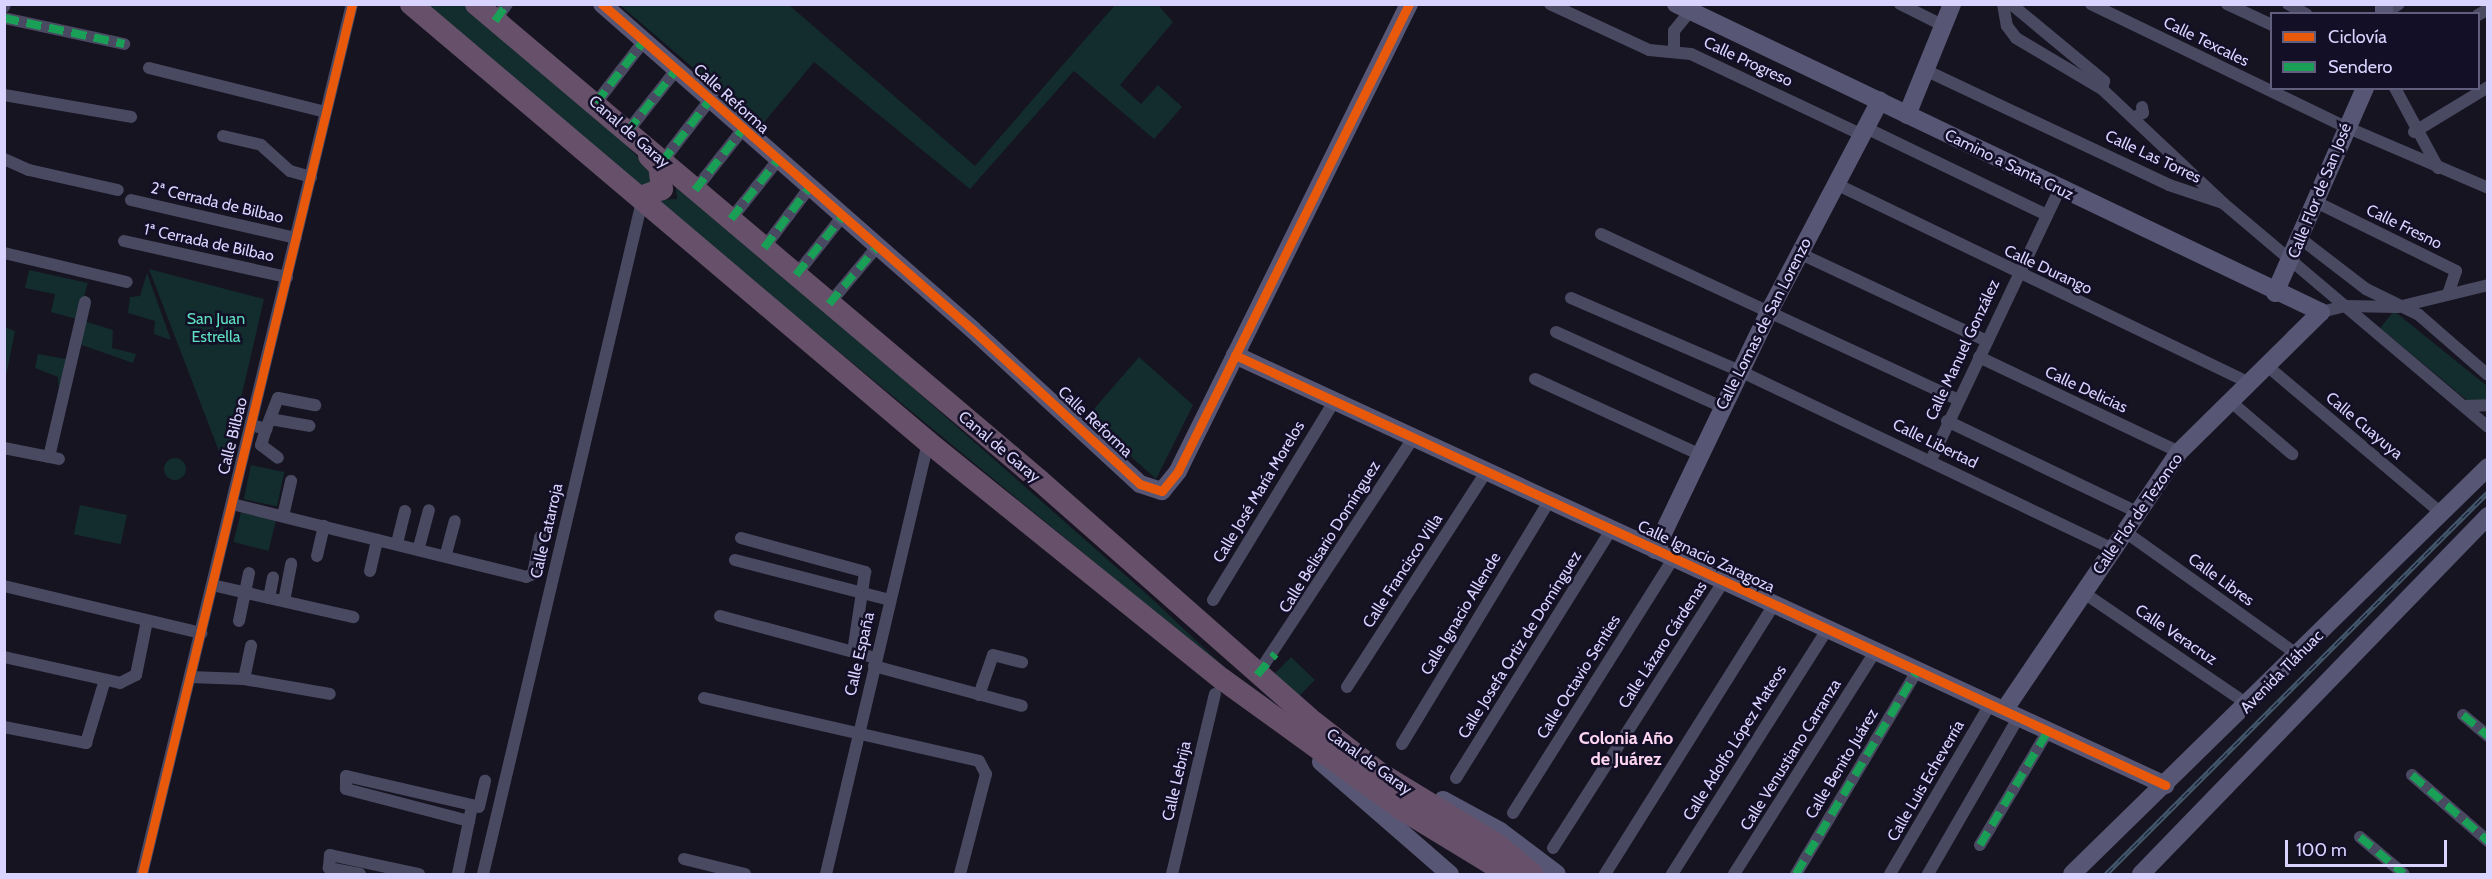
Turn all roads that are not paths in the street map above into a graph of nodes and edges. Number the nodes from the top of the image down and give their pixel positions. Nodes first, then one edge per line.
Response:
1 (352, 4) edge
2 (411, 4) edge
3 (476, 4) edge
4 (603, 4) edge
5 (1409, 4) edge
6 (1550, 4) edge
7 (1900, 4) edge
8 (1952, 4) edge
9 (2003, 4) edge
10 (2011, 4) edge
11 (2091, 4) edge
12 (2227, 4) edge
13 (2288, 4) edge
14 (2399, 4) edge
15 (1683, 8) edge
16 (2302, 12) edge
17 (2386, 12) edge
18 (501, 13) edge
19 (4, 18) edge
20 (2270, 25) edge
21 (1944, 26) junction
22 (644, 41) junction
23 (124, 44) dead end
24 (1674, 52) junction
25 (148, 68) dead end
26 (676, 70) junction
27 (1925, 70) junction
28 (2487, 87) edge
29 (2102, 89) junction
30 (2364, 90) edge
31 (2396, 90) edge
32 (4, 95) edge
33 (710, 100) junction
34 (1880, 101) junction
35 (596, 103) junction
36 (2142, 107) dead end
37 (327, 112) junction
38 (1906, 115) junction
39 (131, 117) dead end
40 (2133, 118) junction
41 (2346, 128) junction
42 (743, 129) junction
43 (1864, 131) junction
44 (2414, 132) junction
45 (629, 133) junction
46 (223, 136) dead end
47 (4, 159) edge
48 (778, 160) junction
49 (662, 162) junction
50 (2439, 169) junction
51 (311, 177) junction
52 (1836, 184) junction
53 (809, 188) junction
54 (2487, 188) edge
55 (118, 190) dead end
56 (695, 190) junction
57 (2059, 190) junction
58 (643, 196) junction
59 (131, 200) dead end
60 (2316, 202) junction
61 (2223, 203) junction
62 (2047, 215) junction
63 (842, 217) junction
64 (731, 219) junction
65 (1601, 234) dead end
66 (296, 238) junction
67 (2301, 239) junction
68 (124, 241) dead end
69 (764, 248) junction
70 (876, 248) junction
71 (4, 253) edge
72 (1798, 253) junction
73 (2293, 259) junction
74 (2017, 274) junction
75 (796, 275) junction
76 (287, 277) junction
77 (127, 282) dead end
78 (2487, 285) edge
79 (2275, 293) junction
80 (2448, 294) junction
81 (1571, 298) dead end
82 (85, 302) dead end
83 (829, 304) junction
84 (2345, 306) junction
85 (2398, 307) junction
86 (2321, 312) junction
87 (1768, 314) junction
88 (1556, 332) dead end
89 (1987, 341) junction
90 (1235, 355) junction
91 (1979, 357) junction
92 (2266, 365) junction
93 (1740, 371) junction
94 (2487, 375) edge
95 (1535, 379) dead end
96 (2248, 382) junction
97 (1958, 400) junction
98 (2230, 401) junction
99 (1334, 402) junction
100 (2461, 404) junction
101 (315, 405) dead end
102 (2487, 405) edge
103 (1722, 407) junction
104 (1947, 421) junction
105 (268, 424) junction
106 (251, 425) junction
107 (309, 426) dead end
108 (2487, 427) edge
109 (1413, 438) junction
110 (928, 442) junction
111 (4, 448) edge
112 (2180, 452) junction
113 (1699, 454) junction
114 (2292, 454) dead end
115 (278, 458) dead end
116 (1931, 460) junction
117 (2487, 467) edge
118 (1486, 472) junction
119 (291, 481) dead end
120 (1549, 501) junction
121 (232, 504) junction
122 (429, 510) dead end
123 (405, 511) dead end
124 (2137, 512) junction
125 (2441, 513) junction
126 (284, 516) junction
127 (2487, 516) edge
128 (455, 521) dead end
129 (324, 526) junction
130 (1611, 530) junction
131 (2124, 531) junction
132 (540, 537) dead end
133 (741, 538) dead end
134 (377, 540) junction
135 (397, 543) junction
136 (419, 547) junction
137 (2113, 549) junction
138 (1655, 550) junction
139 (446, 554) junction
140 (317, 556) dead end
141 (1673, 559) junction
142 (735, 560) dead end
143 (291, 564) dead end
144 (370, 571) dead end
145 (249, 573) dead end
146 (273, 577) dead end
147 (1723, 582) junction
148 (212, 585) junction
149 (4, 586) edge
150 (245, 593) junction
151 (2084, 593) junction
152 (865, 594) junction
153 (268, 598) junction
154 (890, 600) junction
155 (1213, 600) dead end
156 (284, 601) junction
157 (1774, 605) junction
158 (720, 616) dead end
159 (353, 617) dead end
160 (147, 621) junction
161 (239, 621) dead end
162 (1827, 630) junction
163 (201, 633) junction
164 (251, 646) dead end
165 (853, 651) junction
166 (1875, 652) junction
167 (2299, 656) junction
168 (4, 657) edge
169 (875, 662) junction
170 (1022, 662) dead end
171 (1917, 671) junction
172 (1257, 675) junction
173 (190, 677) junction
174 (244, 679) junction
175 (104, 682) junction
176 (1347, 687) dead end
177 (330, 694) dead end
178 (1215, 694) dead end
179 (979, 695) junction
180 (704, 698) dead end
181 (2250, 705) junction
182 (1022, 706) dead end
183 (2004, 710) junction
184 (2463, 715) dead end
185 (4, 727) edge
186 (1285, 729) junction
187 (2048, 730) junction
188 (858, 734) junction
189 (2487, 736) edge
190 (1402, 744) dead end
191 (2412, 776) dead end
192 (1456, 778) dead end
193 (485, 781) dead end
194 (1394, 783) junction
195 (2164, 785) junction
196 (476, 806) junction
197 (497, 812) junction
198 (1513, 813) dead end
199 (469, 821) junction
200 (2360, 837) dead end
201 (2487, 841) edge
202 (1980, 845) dead end
203 (1553, 848) dead end
204 (684, 859) dead end
205 (142, 874) edge
206 (360, 874) edge
207 (419, 874) edge
208 (458, 874) edge
209 (483, 874) edge
210 (745, 874) edge
211 (826, 874) edge
212 (960, 874) edge
213 (1172, 874) edge
214 (1450, 874) edge
215 (1508, 874) edge
216 (1532, 874) edge
217 (1557, 874) edge
218 (1605, 874) edge
219 (1672, 874) edge
220 (1734, 874) edge
221 (1796, 874) edge
222 (1890, 874) edge
223 (1928, 874) edge
224 (2072, 874) edge
225 (2140, 874) edge
226 (2404, 874) edge

1 - 37 street, Calle Bilbao
2 - 58 highway, Canal de Garay
3 - 18 highway, Canal de Garay
4 - 22 street, Calle Reforma
5 - 90 street, Calle Reforma
6 - 24 street, Calle Progreso
7 - 21 street
8 - 21 street
9 - 29 street
10 - 29 street
11 - 41 street, Calle Texcales
12 - 20 street
13 - 16 street
14 - 17 street
15 - 24 street
15 - 34 street, Camino a Santa Cruz
18 - 35 highway, Canal de Garay
19 - 23 street
21 - 27 street
22 - 26 street, Calle Reforma
22 - 35 street
24 - 43 street, Calle Progreso
25 - 37 street
26 - 33 street, Calle Reforma
26 - 45 street
27 - 38 street
27 - 61 street, Calle Las Torres
28 - 44 street
29 - 40 street
30 - 41 street, Calle Flor de San José
31 - 44 street
32 - 39 street
33 - 42 street, Calle Reforma
33 - 49 street
34 - 38 street, Camino a Santa Cruz
34 - 43 street, Calle Lomas de San Lorenzo
35 - 45 highway, Canal de Garay
36 - 40 street
37 - 51 street, Calle Bilbao
38 - 57 street, Camino a Santa Cruz
40 - 61 street
41 - 50 street, Calle Texcales
41 - 60 street, Calle Flor de San José
42 - 48 street, Calle Reforma
42 - 56 street
43 - 52 street, Calle Lomas de San Lorenzo
43 - 62 street, Calle Progreso
44 - 50 street
45 - 49 highway, Canal de Garay
45 - 58 highway
46 - 51 street
47 - 55 street
48 - 53 street, Calle Reforma
48 - 64 street
49 - 56 highway, Canal de Garay
50 - 54 street, Calle Texcales
51 - 66 street, Calle Bilbao
52 - 72 street, Calle Lomas de San Lorenzo
52 - 74 street, Calle Durango
53 - 63 street, Calle Reforma
53 - 69 street
56 - 64 highway, Canal de Garay
57 - 62 street, Calle Manuel González
57 - 79 street, Camino a Santa Cruz
58 - 110 highway, Canal de Garay
58 - 197 street, Calle Catarroja
59 - 66 street, 2ª Cerrada de Bilbao
60 - 67 street, Calle Flor de San José
60 - 80 street, Calle Fresno
61 - 73 street, Calle Las Torres
62 - 74 street, Calle Manuel González
63 - 70 street, Calle Reforma
63 - 75 street
64 - 69 highway, Canal de Garay
65 - 87 street
66 - 76 street, Calle Bilbao
67 - 73 street, Calle Flor de San José
67 - 85 street
68 - 76 street, 1ª Cerrada de Bilbao
69 - 75 highway, Canal de Garay
70 - 83 street
70 - 90 street, Calle Reforma
71 - 77 street
72 - 87 street, Calle Lomas de San Lorenzo
72 - 89 street
73 - 79 street, Calle Flor de San José
73 - 84 street, Calle Las Torres
74 - 89 street, Calle Manuel González
74 - 96 street, Calle Durango
75 - 83 highway, Canal de Garay
76 - 106 street, Calle Bilbao
78 - 80 street
79 - 86 street, Camino a Santa Cruz
80 - 85 street
81 - 93 street, Calle Libertad
82 - 111 street
83 - 172 highway, Canal de Garay
84 - 85 street
84 - 86 street
84 - 100 street
85 - 94 street
86 - 92 street, Calle Flor de Tezonco
87 - 93 street, Calle Lomas de San Lorenzo
87 - 97 street
88 - 103 street
89 - 91 street, Calle Manuel González
90 - 99 street, Calle Ignacio Zaragoza
91 - 97 street, Calle Manuel González
91 - 112 street, Calle Delicias
92 - 96 street, Calle Flor de Tezonco
92 - 125 street, Calle Cuayuya
93 - 103 street, Calle Lomas de San Lorenzo
93 - 116 street, Calle Libertad
95 - 113 street
96 - 98 street, Calle Flor de Tezonco
97 - 104 street, Calle Manuel González
98 - 112 street, Calle Flor de Tezonco
98 - 114 street
99 - 109 street, Calle Ignacio Zaragoza
99 - 155 street, Calle José María Morelos
100 - 102 street
100 - 108 street
101 - 105 street
103 - 113 street, Calle Lomas de San Lorenzo
104 - 116 street, Calle Manuel González
104 - 124 street
105 - 106 street
105 - 107 street
105 - 115 street
106 - 121 street, Calle Bilbao
109 - 118 street, Calle Ignacio Zaragoza
109 - 172 street, Calle Belisario Domínguez
110 - 154 street, Calle España
110 - 186 highway, Canal de Garay
112 - 124 street, Calle Flor de Tezonco
113 - 138 street, Calle Lomas de San Lorenzo
116 - 137 street, Calle Libertad
117 - 125 street, Avenida Tláhuac
118 - 120 street, Calle Ignacio Zaragoza
118 - 176 street, Calle Francisco Villa
119 - 126 street
120 - 130 street, Calle Ignacio Zaragoza
120 - 190 street, Calle Ignacio Allende
121 - 126 street
121 - 148 street, Calle Bilbao
122 - 136 street
123 - 135 street
124 - 131 street, Calle Flor de Tezonco
125 - 167 street, Avenida Tláhuac
126 - 129 street
127 - 225 street
128 - 139 street
129 - 134 street
129 - 140 street
130 - 138 street, Calle Ignacio Zaragoza
130 - 192 street, Calle Josefa Ortiz de Domínguez
131 - 137 street, Calle Flor de Tezonco
131 - 167 street, Calle Libres
132 - 139 street
133 - 152 street
134 - 135 street
134 - 144 street
135 - 136 street
136 - 139 street
137 - 151 street, Calle Flor de Tezonco
138 - 141 street, Calle Ignacio Zaragoza
141 - 147 street, Calle Ignacio Zaragoza
141 - 198 street, Calle Octavio Senties
142 - 152 street
143 - 156 street
145 - 150 street
146 - 153 street
147 - 157 street, Calle Ignacio Zaragoza
147 - 203 street, Calle Lázaro Cárdenas
148 - 150 street
148 - 163 street, Calle Bilbao
149 - 160 street
150 - 153 street
150 - 161 street
151 - 181 street, Calle Veracruz
151 - 183 street, Calle Flor de Tezonco
152 - 154 street
152 - 165 street
153 - 156 street
154 - 169 street, Calle España
156 - 159 street
157 - 162 street, Calle Ignacio Zaragoza
157 - 218 street
158 - 165 street
160 - 163 street
160 - 175 street
162 - 166 street, Calle Ignacio Zaragoza
162 - 219 street, Calle Adolfo López Mateos
163 - 173 street, Calle Bilbao
164 - 174 street
165 - 169 street
166 - 171 street, Calle Ignacio Zaragoza
166 - 220 street, Calle Venustiano Carranza
167 - 181 street, Avenida Tláhuac
168 - 175 street
169 - 179 street
169 - 188 street, Calle España
170 - 179 street
171 - 183 street, Calle Ignacio Zaragoza
171 - 221 street, Calle Benito Juárez
172 - 194 highway, Canal de Garay
173 - 174 street
173 - 205 street, Calle Bilbao
174 - 177 street
175 - 185 street
178 - 213 street, Calle Lebrija
179 - 182 street
180 - 188 street
181 - 195 street, Avenida Tláhuac
183 - 187 street, Calle Ignacio Zaragoza
183 - 222 street, Calle Luis Echeverría
183 - 223 street
184 - 189 street
186 - 214 street, Canal de Garay
186 - 215 highway, Canal de Garay
187 - 195 street, Calle Ignacio Zaragoza
187 - 202 street
188 - 211 street, Calle España
188 - 212 street
191 - 201 street
193 - 196 street
194 - 216 highway, Canal de Garay
194 - 217 street
195 - 224 street, Avenida Tláhuac
196 - 197 street
196 - 199 street
196 - 199 street
197 - 209 street, Calle Catarroja
199 - 208 street
200 - 226 street
204 - 210 street
206 - 207 street

